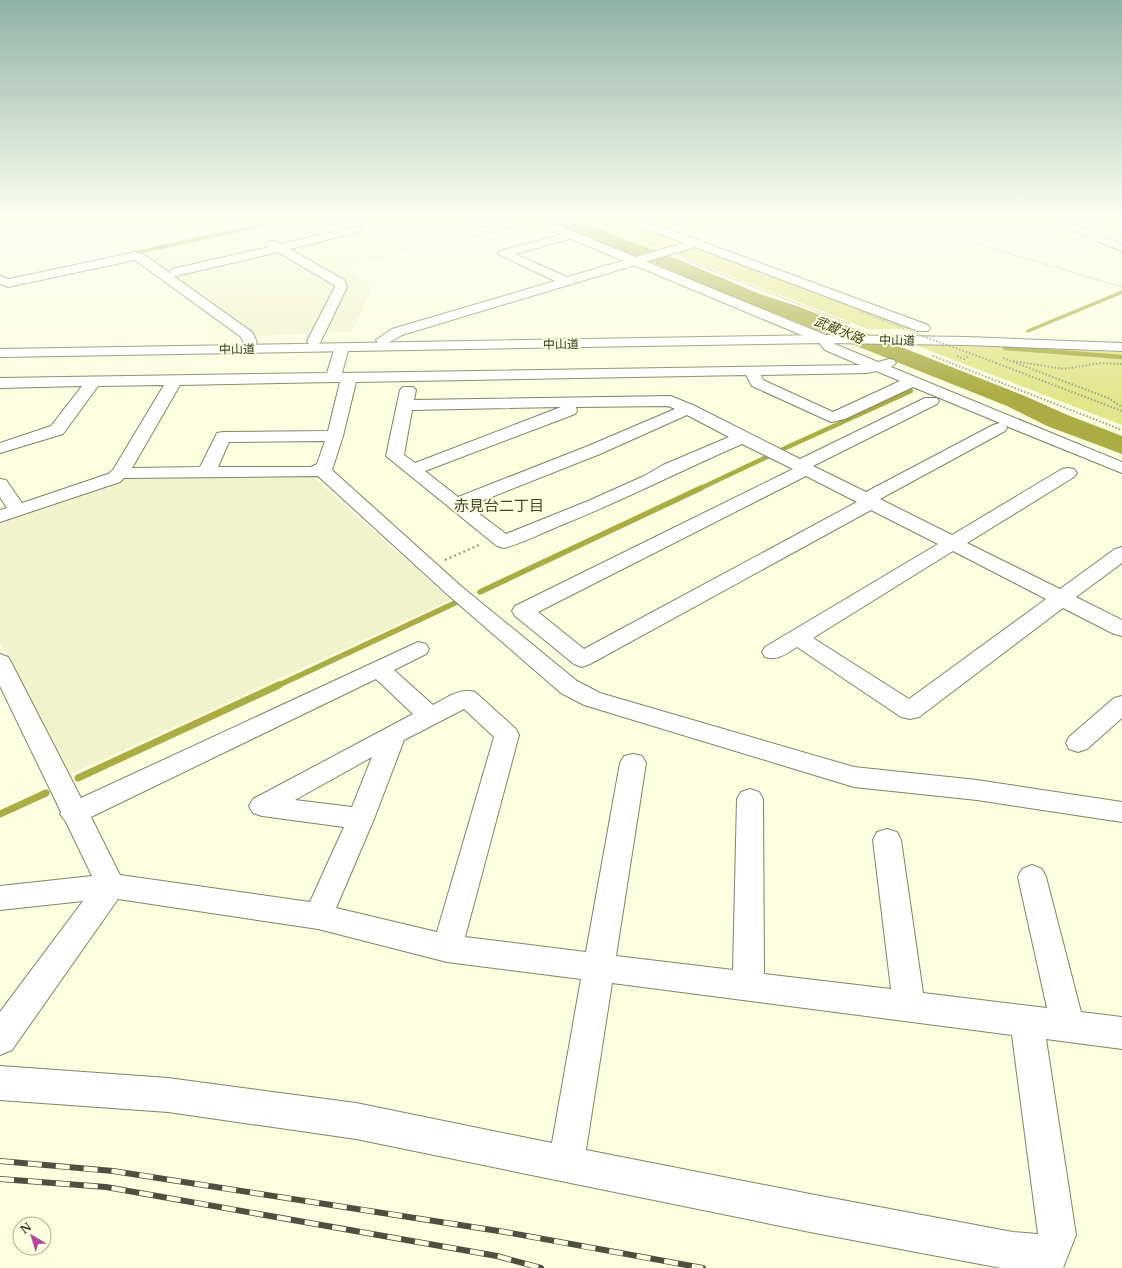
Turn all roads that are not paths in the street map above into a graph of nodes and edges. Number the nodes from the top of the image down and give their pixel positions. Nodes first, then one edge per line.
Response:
1 (36, 277) edge
2 (167, 277) edge
3 (330, 277) edge
4 (557, 277) edge
5 (583, 277) edge
6 (681, 277) edge
7 (787, 277) edge
8 (0, 280) edge
9 (567, 282) junction
10 (923, 328) dead end
11 (825, 337) junction
12 (383, 340) junction
13 (314, 341) junction
14 (1122, 341) edge
15 (250, 342) junction
16 (0, 346) edge
17 (342, 347) junction
18 (1122, 347) edge
19 (0, 352) edge
20 (884, 365) junction
21 (751, 371) junction
22 (664, 373) junction
23 (410, 376) junction
24 (341, 378) junction
25 (175, 380) junction
26 (913, 381) junction
27 (93, 382) junction
28 (0, 383) edge
29 (671, 401) junction
30 (931, 401) dead end
31 (568, 403) junction
32 (406, 405) junction
33 (689, 409) junction
34 (999, 428) dead end
35 (335, 436) junction
36 (743, 437) junction
37 (0, 448) edge
38 (1122, 458) edge
39 (802, 468) junction
40 (1122, 468) edge
41 (320, 469) junction
42 (414, 470) junction
43 (120, 473) junction
44 (206, 473) junction
45 (1068, 473) dead end
46 (0, 484) edge
47 (868, 502) junction
48 (457, 504) junction
49 (18, 510) junction
50 (0, 516) edge
51 (953, 543) junction
52 (1122, 553) edge
53 (1061, 598) junction
54 (1122, 629) edge
55 (798, 638) junction
56 (418, 649) dead end
57 (773, 652) dead end
58 (0, 662) edge
59 (378, 668) junction
60 (1122, 704) edge
61 (431, 717) junction
62 (394, 734) junction
63 (1078, 743) dead end
64 (633, 763) dead end
65 (750, 799) dead end
66 (1122, 812) edge
67 (73, 814) junction
68 (360, 819) junction
69 (887, 840) dead end
70 (1032, 877) dead end
71 (111, 886) junction
72 (0, 898) edge
73 (318, 916) junction
74 (447, 948) junction
75 (598, 968) junction
76 (748, 987) junction
77 (909, 1007) junction
78 (1027, 1022) junction
79 (1068, 1027) junction
80 (1122, 1033) edge
81 (0, 1039) edge
82 (0, 1083) edge
83 (566, 1164) junction

1 - 8 main road
2 - 15 main road
3 - 13 main road
4 - 9 main road
5 - 9 main road
6 - 11 main road
7 - 10 main road
9 - 12 main road
11 - 12 main road, 中山道
11 - 14 main road, 中山道
11 - 17 main road, 中山道
11 - 18 main road, 中山道
11 - 20 main road
12 - 13 main road, 中山道
13 - 15 main road, 中山道
15 - 16 main road, 中山道
17 - 19 main road, 中山道
17 - 24 main road
20 - 21 main road
20 - 26 main road
20 - 38 main road
21 - 22 main road
21 - 26 main road
22 - 23 main road
22 - 29 main road
23 - 24 main road
23 - 32 main road
24 - 25 main road
24 - 35 main road
25 - 27 main road
25 - 43 main road
26 - 40 main road
27 - 28 main road
27 - 37 main road
29 - 31 main road
29 - 33 main road
30 - 39 main road
31 - 32 main road
31 - 42 main road
32 - 42 main road
33 - 36 main road
33 - 48 main road
34 - 47 main road
35 - 41 main road
35 - 44 main road
36 - 39 main road
36 - 48 main road
39 - 47 main road
39 - 47 main road
41 - 44 main road
41 - 66 main road
42 - 48 main road
43 - 44 main road
43 - 49 main road
45 - 51 main road
46 - 49 main road
47 - 51 main road
49 - 50 main road
51 - 53 main road
51 - 55 main road
52 - 53 main road
53 - 54 main road
53 - 55 main road
55 - 57 main road
56 - 59 main road
58 - 67 main road
59 - 61 main road
59 - 67 main road
60 - 63 main road
61 - 62 main road
61 - 74 main road
62 - 68 main road
62 - 68 main road
64 - 75 main road
65 - 76 main road
67 - 71 main road
68 - 73 main road
69 - 77 main road
70 - 79 main road
71 - 72 main road
71 - 73 main road
71 - 81 main road
73 - 74 main road
74 - 75 main road
75 - 76 main road
75 - 83 main road
76 - 77 main road
77 - 78 main road
78 - 79 main road
78 - 83 main road
79 - 80 main road
82 - 83 main road

